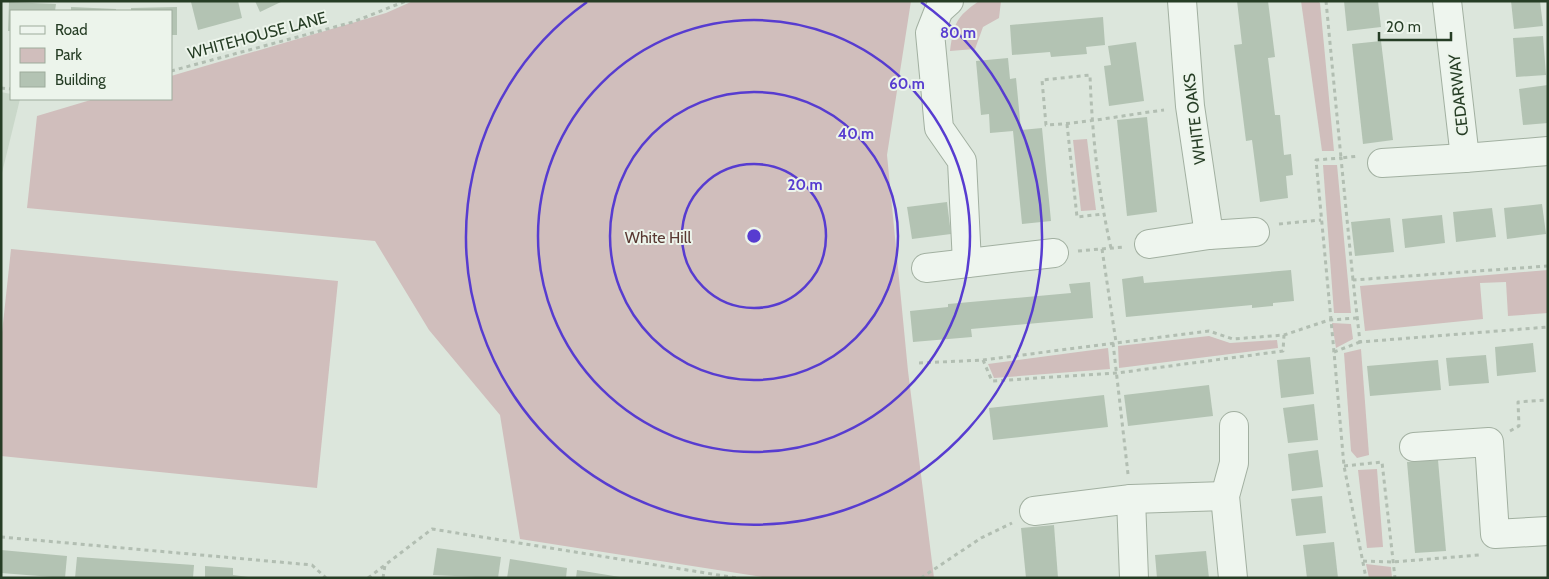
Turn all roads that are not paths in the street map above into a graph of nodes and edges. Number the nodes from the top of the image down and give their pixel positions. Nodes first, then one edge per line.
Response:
1 (949, 1) edge
2 (1182, 1) edge
3 (1448, 1) edge
4 (1548, 151) edge
5 (1465, 158) junction
6 (1382, 162) road end
7 (1255, 232) road end
8 (1209, 235) junction
9 (1150, 244) road end
10 (1054, 253) road end
11 (967, 263) junction
12 (926, 268) dead end
13 (1234, 426) dead end
14 (1414, 447) dead end
15 (1225, 496) junction
16 (1131, 499) junction
17 (1034, 511) road end
18 (1548, 531) edge
19 (1134, 578) edge
20 (1233, 578) edge

1 - 11 street
2 - 8 street, WHITE OAKS
3 - 5 street, CEDARWAY
4 - 5 street, CEDARWAY
5 - 6 street, CEDARWAY
7 - 8 street
8 - 9 street
10 - 11 street
11 - 12 street
13 - 15 street
14 - 18 street
15 - 16 street
15 - 20 street
16 - 17 street
16 - 19 street

